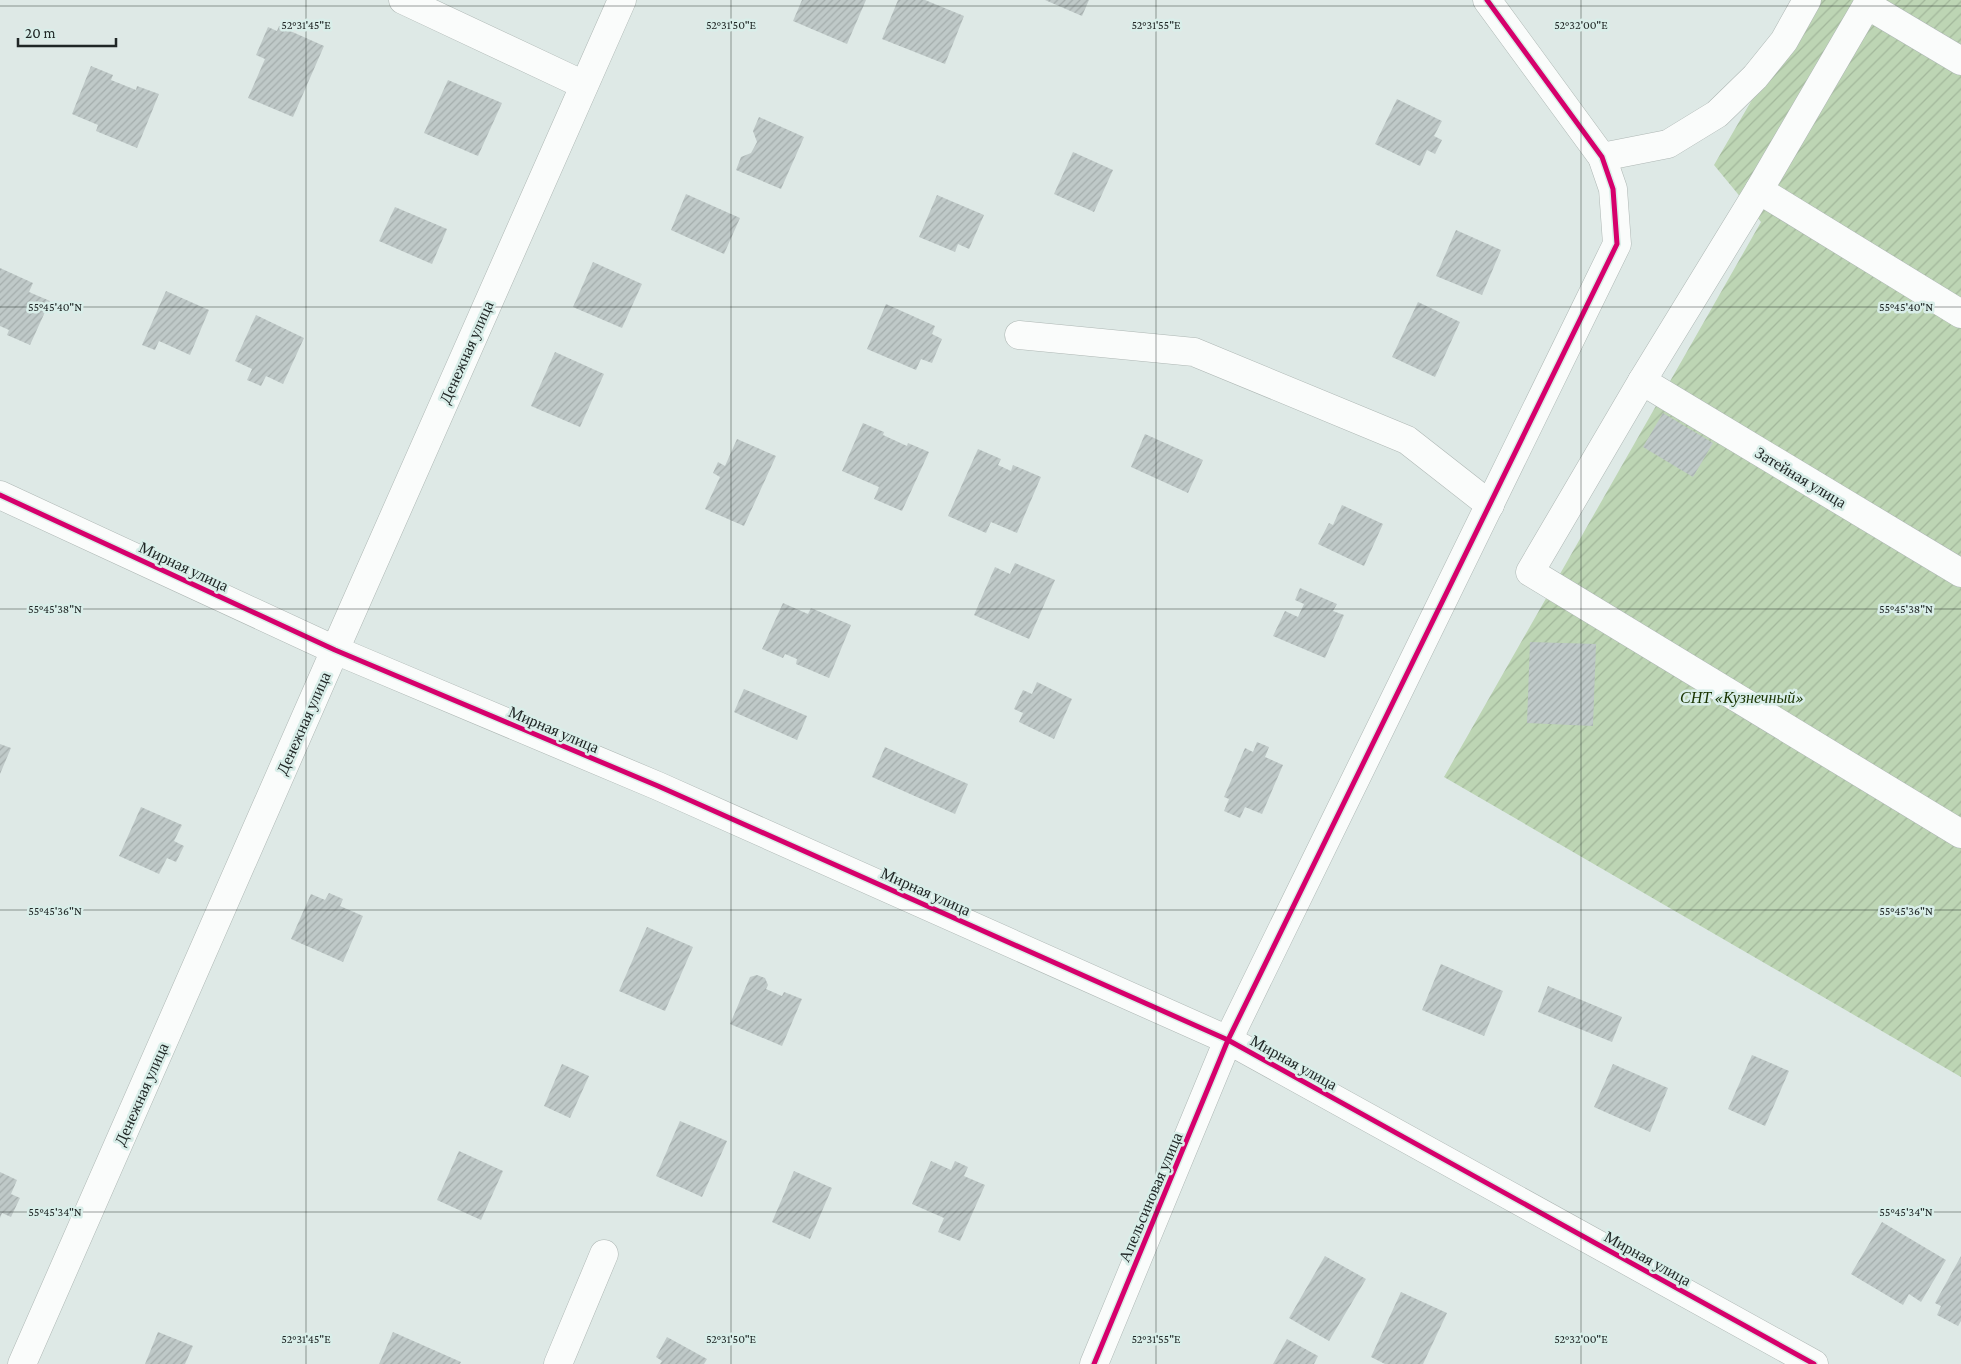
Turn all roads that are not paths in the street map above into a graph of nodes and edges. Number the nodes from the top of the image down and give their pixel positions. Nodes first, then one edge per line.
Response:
1 (403, 0) edge
2 (622, 0) edge
3 (1487, 0) edge
4 (1807, 0) edge
5 (1869, 2) edge
6 (1961, 61) edge
7 (584, 85) junction
8 (1602, 157) junction
9 (1758, 190) junction
10 (1961, 314) edge
11 (1020, 335) dead end
12 (1642, 381) junction
13 (0, 495) edge
14 (1490, 505) junction
15 (1961, 573) edge
16 (335, 650) junction
17 (1961, 834) edge
18 (1228, 1040) junction
19 (604, 1254) dead end
20 (22, 1364) edge
21 (558, 1364) edge
22 (1094, 1364) edge
23 (1814, 1364) edge

1 - 7 street
2 - 7 street, Денежная улица
3 - 8 street, Апельсиновая улица
4 - 8 street
5 - 6 street
5 - 9 street
7 - 16 street, Денежная улица
8 - 14 street, Апельсиновая улица
9 - 10 street
9 - 12 street
11 - 14 street
12 - 15 street, Затейная улица
12 - 17 street
13 - 16 street, Мирная улица
14 - 18 street, Апельсиновая улица
16 - 18 street, Мирная улица
16 - 20 street, Денежная улица
18 - 22 street, Апельсиновая улица
18 - 23 street, Мирная улица
19 - 21 street

